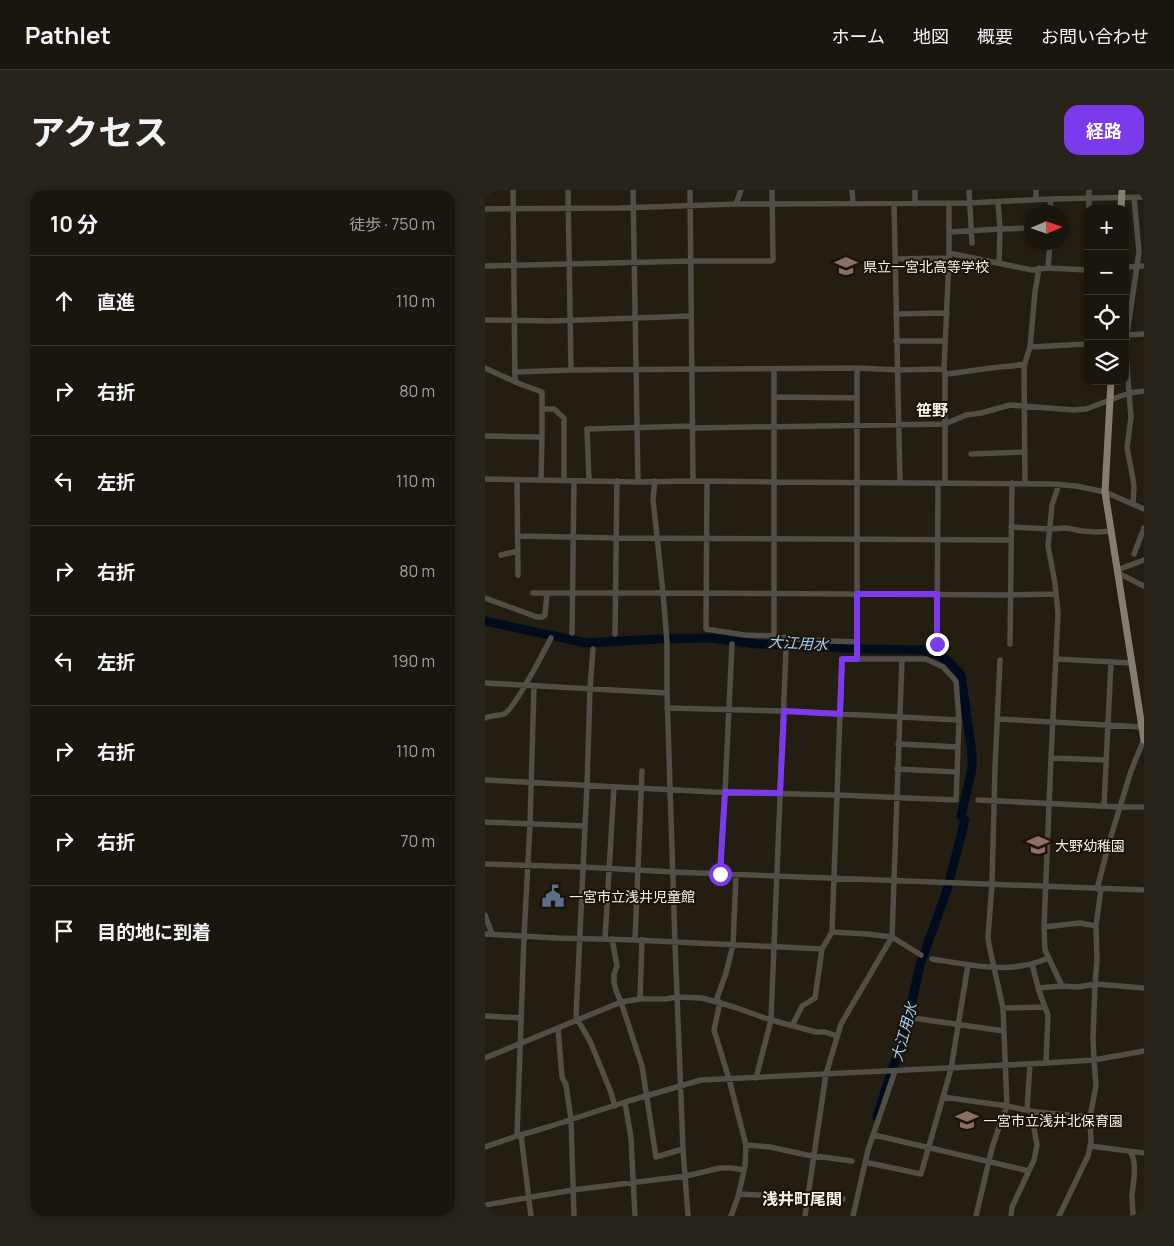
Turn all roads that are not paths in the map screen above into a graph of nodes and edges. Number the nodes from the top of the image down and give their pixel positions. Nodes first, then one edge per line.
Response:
1 (513, 190) edge
2 (568, 190) edge
3 (633, 190) edge
4 (690, 190) edge
5 (741, 190) edge
6 (772, 190) edge
7 (852, 190) edge
8 (915, 190) edge
9 (969, 190) edge
10 (1036, 190) edge
11 (1089, 190) edge
12 (1122, 190) edge
13 (1144, 197) edge
14 (1089, 198) junction
15 (1121, 198) junction
16 (1134, 198) junction
17 (1050, 199) junction
18 (1036, 200) junction
19 (998, 202) junction
20 (949, 203) junction
21 (969, 203) junction
22 (736, 204) junction
23 (772, 204) junction
24 (853, 204) junction
25 (894, 204) junction
26 (915, 204) junction
27 (690, 205) junction
28 (1050, 205) edge
29 (1089, 205) edge
30 (1121, 205) edge
31 (633, 207) junction
32 (513, 208) junction
33 (567, 208) junction
34 (485, 209) edge
35 (1024, 228) edge
36 (1000, 229) junction
37 (971, 231) junction
38 (949, 232) junction
39 (972, 243) dead end
40 (1049, 250) edge
41 (949, 255) junction
42 (895, 259) junction
43 (691, 261) junction
44 (634, 263) junction
45 (999, 263) junction
46 (569, 264) junction
47 (513, 265) junction
48 (485, 266) edge
49 (1137, 266) junction
50 (1144, 266) edge
51 (1129, 267) edge
52 (1039, 268) junction
53 (1048, 268) junction
54 (1084, 270) edge
55 (947, 313) junction
56 (896, 314) junction
57 (1129, 315) edge
58 (691, 316) junction
59 (635, 318) junction
60 (485, 320) edge
61 (514, 320) junction
62 (570, 320) junction
63 (1129, 334) edge
64 (1144, 334) edge
65 (1126, 340) edge
66 (897, 341) junction
67 (945, 341) junction
68 (1084, 344) edge
69 (1030, 347) junction
70 (1025, 364) junction
71 (485, 368) edge
72 (857, 368) junction
73 (774, 369) junction
74 (571, 370) junction
75 (636, 370) junction
76 (691, 370) junction
77 (897, 370) junction
78 (944, 371) junction
79 (515, 372) junction
80 (515, 382) junction
81 (1111, 385) edge
82 (1144, 391) edge
83 (1129, 392) junction
84 (775, 397) junction
85 (857, 398) junction
86 (1110, 400) junction
87 (1023, 406) junction
88 (542, 409) junction
89 (945, 424) junction
90 (857, 425) junction
91 (899, 425) junction
92 (775, 426) junction
93 (692, 427) junction
94 (637, 428) junction
95 (485, 436) edge
96 (542, 437) junction
97 (1025, 452) junction
98 (971, 454) dead end
99 (485, 479) edge
100 (517, 480) junction
101 (541, 480) junction
102 (564, 480) junction
103 (589, 480) junction
104 (574, 481) junction
105 (617, 481) junction
106 (655, 481) junction
107 (693, 481) junction
108 (707, 481) junction
109 (638, 482) junction
110 (775, 482) junction
111 (857, 482) junction
112 (900, 482) junction
113 (938, 483) junction
114 (945, 483) junction
115 (1012, 483) junction
116 (1025, 483) junction
117 (1059, 484) junction
118 (1105, 492) junction
119 (1133, 504) junction
120 (1144, 509) edge
121 (1011, 527) junction
122 (1144, 528) edge
123 (1050, 529) junction
124 (1112, 530) junction
125 (518, 536) junction
126 (574, 538) junction
127 (616, 538) junction
128 (706, 538) junction
129 (775, 538) junction
130 (656, 539) junction
131 (856, 539) junction
132 (938, 539) junction
133 (1011, 540) junction
134 (518, 551) junction
135 (1133, 554) dead end
136 (501, 555) dead end
137 (1144, 560) edge
138 (1118, 571) junction
139 (518, 574) dead end
140 (1144, 586) edge
141 (533, 593) dead end
142 (547, 593) junction
143 (616, 593) junction
144 (663, 593) junction
145 (707, 593) junction
146 (573, 594) junction
147 (775, 594) junction
148 (857, 594) junction
149 (937, 594) junction
150 (1055, 594) junction
151 (1010, 595) junction
152 (485, 598) edge
153 (572, 633) dead end
154 (615, 634) dead end
155 (774, 636) junction
156 (551, 638) dead end
157 (732, 644) dead end
158 (937, 644) dead end
159 (1010, 644) dead end
160 (857, 646) junction
161 (593, 649) dead end
162 (787, 649) dead end
163 (857, 659) junction
164 (902, 659) junction
165 (1055, 659) junction
166 (1000, 660) dead end
167 (1111, 662) junction
168 (1132, 663) junction
169 (485, 683) edge
170 (525, 685) junction
171 (534, 686) junction
172 (590, 689) junction
173 (667, 693) junction
174 (667, 708) junction
175 (729, 709) junction
176 (784, 711) junction
177 (840, 714) junction
178 (899, 717) junction
179 (485, 718) edge
180 (959, 720) junction
181 (997, 720) junction
182 (1052, 722) junction
183 (1108, 725) junction
184 (1143, 735) edge
185 (898, 744) junction
186 (958, 747) junction
187 (1051, 758) junction
188 (1106, 760) junction
189 (897, 769) junction
190 (642, 771) dead end
191 (957, 772) junction
192 (485, 780) edge
193 (531, 783) junction
194 (587, 785) junction
195 (614, 787) junction
196 (641, 787) junction
197 (670, 789) junction
198 (725, 792) junction
199 (780, 793) junction
200 (837, 795) junction
201 (896, 797) junction
202 (978, 800) dead end
203 (994, 802) junction
204 (1049, 803) junction
205 (1104, 806) junction
206 (1120, 807) junction
207 (1144, 807) edge
208 (485, 822) edge
209 (530, 824) junction
210 (585, 826) junction
211 (485, 864) edge
212 (528, 864) junction
213 (583, 867) junction
214 (609, 869) junction
215 (638, 870) junction
216 (673, 872) junction
217 (720, 874) junction
218 (736, 875) junction
219 (778, 876) junction
220 (834, 878) junction
221 (894, 880) junction
222 (991, 884) junction
223 (1046, 886) junction
224 (1099, 889) junction
225 (1144, 890) edge
226 (485, 915) edge
227 (1097, 926) junction
228 (1044, 927) junction
229 (832, 932) junction
230 (485, 934) edge
231 (492, 934) junction
232 (524, 937) junction
233 (580, 938) junction
234 (892, 938) junction
235 (608, 939) junction
236 (639, 940) junction
237 (675, 943) junction
238 (733, 945) junction
239 (774, 946) junction
240 (821, 949) junction
241 (921, 955) dead end
242 (1049, 958) junction
243 (932, 959) dead end
244 (1032, 964) junction
245 (968, 965) junction
246 (993, 967) junction
247 (1095, 984) junction
248 (1063, 986) junction
249 (1038, 988) junction
250 (1144, 988) edge
251 (677, 997) junction
252 (640, 999) junction
253 (621, 1002) junction
254 (718, 1002) junction
255 (1045, 1007) junction
256 (1003, 1008) junction
257 (485, 1016) edge
258 (521, 1018) junction
259 (913, 1018) dead end
260 (577, 1020) junction
261 (771, 1020) junction
262 (958, 1025) junction
263 (792, 1026) junction
264 (558, 1028) junction
265 (1004, 1031) junction
266 (837, 1036) junction
267 (520, 1044) junction
268 (1144, 1051) edge
269 (485, 1058) edge
270 (1093, 1060) junction
271 (1046, 1063) junction
272 (1030, 1064) junction
273 (1006, 1065) junction
274 (951, 1068) junction
275 (893, 1071) junction
276 (826, 1074) junction
277 (756, 1078) junction
278 (729, 1079) junction
279 (681, 1086) junction
280 (647, 1096) junction
281 (943, 1097) junction
282 (625, 1102) junction
283 (615, 1106) junction
284 (1007, 1106) junction
285 (1027, 1110) junction
286 (1036, 1112) junction
287 (1090, 1117) junction
288 (571, 1119) junction
289 (519, 1135) junction
290 (874, 1135) junction
291 (745, 1145) junction
292 (1090, 1146) junction
293 (485, 1147) edge
294 (928, 1147) junction
295 (683, 1149) junction
296 (1130, 1152) junction
297 (1144, 1154) edge
298 (814, 1156) junction
299 (852, 1161) dead end
300 (989, 1162) junction
301 (869, 1163) dead end
302 (744, 1170) junction
303 (1029, 1171) junction
304 (686, 1176) junction
305 (633, 1182) junction
306 (573, 1190) junction
307 (739, 1194) junction
308 (529, 1197) junction
309 (807, 1198) junction
310 (843, 1200) dead end
311 (485, 1205) edge
312 (531, 1216) edge
313 (574, 1216) edge
314 (635, 1216) edge
315 (688, 1216) edge
316 (731, 1216) edge
317 (805, 1216) edge
318 (853, 1216) edge
319 (975, 1216) edge
320 (1011, 1216) edge
321 (1059, 1216) edge
322 (1133, 1216) edge

1 - 32 street
2 - 33 street
3 - 31 street
4 - 27 street
5 - 22 street
6 - 23 street
7 - 24 street
8 - 26 street
9 - 21 street
10 - 18 street
11 - 14 street
12 - 15 main road
13 - 16 street
14 - 15 street
14 - 17 street
14 - 29 street
15 - 16 street
15 - 30 main road
16 - 49 street
17 - 18 street
17 - 28 street
18 - 19 street
19 - 21 street
19 - 36 street
20 - 21 street
20 - 26 street
20 - 38 street
21 - 37 street
22 - 23 street
22 - 27 street
23 - 24 street
23 - 43 street
24 - 25 street
25 - 26 street
25 - 42 street
27 - 31 street
27 - 43 street
31 - 33 street
31 - 44 street
32 - 33 street
32 - 34 street
32 - 47 street
33 - 46 street
35 - 36 street
36 - 37 street
36 - 45 street
37 - 38 street
37 - 39 street
38 - 41 street
40 - 53 street
41 - 42 street
41 - 45 street
41 - 55 street
42 - 56 street
43 - 44 street
43 - 58 street
44 - 46 street
44 - 59 street
45 - 52 street
46 - 47 street
46 - 62 street
47 - 48 street
47 - 61 street
49 - 50 street
49 - 51 street
49 - 57 street
52 - 53 street
52 - 69 street
53 - 54 street
55 - 56 street
55 - 67 street
56 - 66 street
58 - 59 street
58 - 76 street
59 - 62 street
59 - 75 street
60 - 61 street
61 - 62 street
61 - 79 street
62 - 74 street
63 - 64 street
65 - 83 street
66 - 67 street
66 - 77 street
67 - 78 street
68 - 69 street
69 - 70 street
70 - 78 street
70 - 87 street
71 - 80 street
72 - 73 street
72 - 77 street
72 - 85 street
73 - 76 street
73 - 84 street
74 - 75 street
74 - 79 street
75 - 76 street
75 - 94 street
76 - 93 street
77 - 78 street
77 - 91 street
78 - 89 street
79 - 80 street
80 - 88 street
81 - 86 main road
82 - 83 street
83 - 86 street
83 - 119 street
84 - 85 street
84 - 92 street
85 - 90 street
86 - 87 street
86 - 118 main road
87 - 89 street
87 - 97 street
88 - 96 street
88 - 102 street
89 - 91 street
89 - 114 street
90 - 91 street
90 - 92 street
90 - 111 street
91 - 112 street
92 - 93 street
92 - 110 street
93 - 94 street
93 - 107 street
94 - 103 street
94 - 109 street
95 - 96 street
96 - 101 street
97 - 98 street
97 - 116 street
99 - 100 street
100 - 101 street
100 - 125 street
101 - 102 street
102 - 104 street
103 - 104 street
103 - 105 street
104 - 126 street
105 - 109 street
105 - 127 street
106 - 107 street
106 - 109 street
106 - 130 street
107 - 108 street
108 - 110 street
108 - 128 street
110 - 111 street
110 - 129 street
111 - 112 street
111 - 131 street
112 - 113 street
113 - 114 street
113 - 132 street
114 - 115 street
115 - 116 street
115 - 121 street
116 - 117 street
117 - 118 street
117 - 123 street
118 - 119 street
118 - 124 main road
119 - 120 street
121 - 123 street
121 - 133 street
122 - 135 street
123 - 124 street
123 - 150 street
124 - 138 main road
125 - 126 street
125 - 134 street
126 - 127 street
126 - 146 street
127 - 130 street
127 - 143 street
128 - 129 street
128 - 130 street
128 - 145 street
129 - 131 street
129 - 147 street
130 - 144 street
131 - 132 street
131 - 148 street
132 - 133 street
132 - 149 street
133 - 151 street
134 - 136 street
134 - 139 street
137 - 138 street
138 - 140 street
138 - 168 main road
141 - 142 street
142 - 146 street
142 - 152 street
143 - 144 street
143 - 146 street
143 - 154 street
144 - 145 street
144 - 173 street
145 - 147 street
145 - 155 street
146 - 153 street
147 - 148 street
147 - 155 street
148 - 149 street
148 - 160 street
149 - 151 street
149 - 158 street
150 - 151 street
150 - 165 street
151 - 159 street
155 - 160 street
156 - 170 street
157 - 175 street
160 - 163 street
161 - 172 street
162 - 176 street
163 - 164 street
163 - 177 street
164 - 178 street
164 - 180 street
165 - 167 street
165 - 182 street
166 - 181 street
167 - 168 street
167 - 183 street
168 - 184 main road
169 - 170 street
170 - 171 street
170 - 179 street
171 - 172 street
171 - 193 street
172 - 173 street
172 - 194 street
173 - 174 street
174 - 175 street
174 - 197 street
175 - 176 street
175 - 198 street
176 - 177 street
176 - 199 street
177 - 178 street
177 - 200 street
178 - 180 street
178 - 185 street
180 - 186 street
181 - 182 street
181 - 203 street
182 - 183 street
182 - 187 street
183 - 184 street
183 - 188 street
184 - 206 street
185 - 186 street
185 - 189 street
186 - 191 street
187 - 188 street
187 - 204 street
188 - 205 street
189 - 191 street
189 - 201 street
190 - 196 street
191 - 201 street
192 - 193 street
193 - 194 street
193 - 209 street
194 - 195 street
194 - 210 street
195 - 196 street
195 - 214 street
196 - 197 street
196 - 215 street
197 - 198 street
197 - 216 street
198 - 199 street
198 - 217 street
199 - 200 street
199 - 219 street
200 - 201 street
200 - 220 street
201 - 221 street
202 - 203 street
203 - 204 street
203 - 222 street
204 - 205 street
204 - 223 street
205 - 206 street
206 - 207 street
206 - 224 street
208 - 209 street
209 - 210 street
209 - 212 street
210 - 213 street
211 - 212 street
212 - 213 street
212 - 232 street
213 - 214 street
213 - 233 street
214 - 215 street
214 - 235 street
215 - 216 street
215 - 236 street
216 - 217 street
216 - 237 street
217 - 218 street
218 - 219 street
218 - 238 street
219 - 220 street
219 - 239 street
220 - 221 street
220 - 229 street
221 - 222 street
221 - 234 street
222 - 223 street
222 - 246 street
223 - 224 street
223 - 228 street
224 - 225 street
224 - 227 street
226 - 231 street
227 - 228 street
227 - 247 street
228 - 242 street
229 - 234 street
229 - 240 street
230 - 231 street
231 - 232 street
232 - 233 street
232 - 258 street
233 - 235 street
233 - 260 street
234 - 241 street
234 - 266 street
235 - 236 street
235 - 253 street
236 - 237 street
236 - 252 street
237 - 238 street
237 - 251 street
238 - 239 street
238 - 254 street
239 - 240 street
239 - 261 street
240 - 263 street
242 - 244 street
242 - 248 street
243 - 245 street
244 - 246 street
244 - 249 street
245 - 246 street
245 - 262 street
246 - 256 street
247 - 248 street
247 - 250 street
247 - 270 street
248 - 249 street
249 - 255 street
251 - 252 street
251 - 254 street
251 - 279 street
252 - 253 street
253 - 260 street
253 - 280 street
254 - 261 street
254 - 278 street
255 - 256 street
255 - 271 street
256 - 265 street
257 - 258 street
258 - 267 street
259 - 262 street
260 - 264 street
260 - 283 street
261 - 263 street
261 - 277 street
262 - 265 street
262 - 274 street
263 - 266 street
264 - 267 street
264 - 288 street
265 - 273 street
266 - 276 street
267 - 269 street
267 - 289 street
268 - 270 street
270 - 271 street
270 - 287 street
271 - 272 street
272 - 273 street
272 - 285 street
273 - 274 street
273 - 284 street
274 - 275 street
274 - 281 street
275 - 276 street
275 - 290 street
276 - 277 street
276 - 298 street
277 - 278 street
278 - 279 street
278 - 291 street
279 - 280 street
279 - 295 street
280 - 282 street
280 - 295 street
281 - 284 street
281 - 294 street
282 - 283 street
282 - 305 street
283 - 288 street
284 - 285 street
284 - 300 street
285 - 286 street
286 - 287 street
286 - 303 street
287 - 292 street
288 - 289 street
288 - 306 street
289 - 293 street
289 - 308 street
290 - 294 street
290 - 318 street
291 - 298 street
291 - 302 street
292 - 296 street
292 - 321 street
294 - 300 street
294 - 301 street
295 - 304 street
296 - 297 street
296 - 322 street
298 - 299 street
298 - 309 street
300 - 303 street
300 - 319 street
302 - 304 street
302 - 307 street
303 - 320 street
304 - 305 street
304 - 315 street
305 - 306 street
305 - 314 street
306 - 308 street
306 - 313 street
307 - 309 street
307 - 316 street
308 - 311 street
308 - 312 street
309 - 310 street
309 - 317 street

